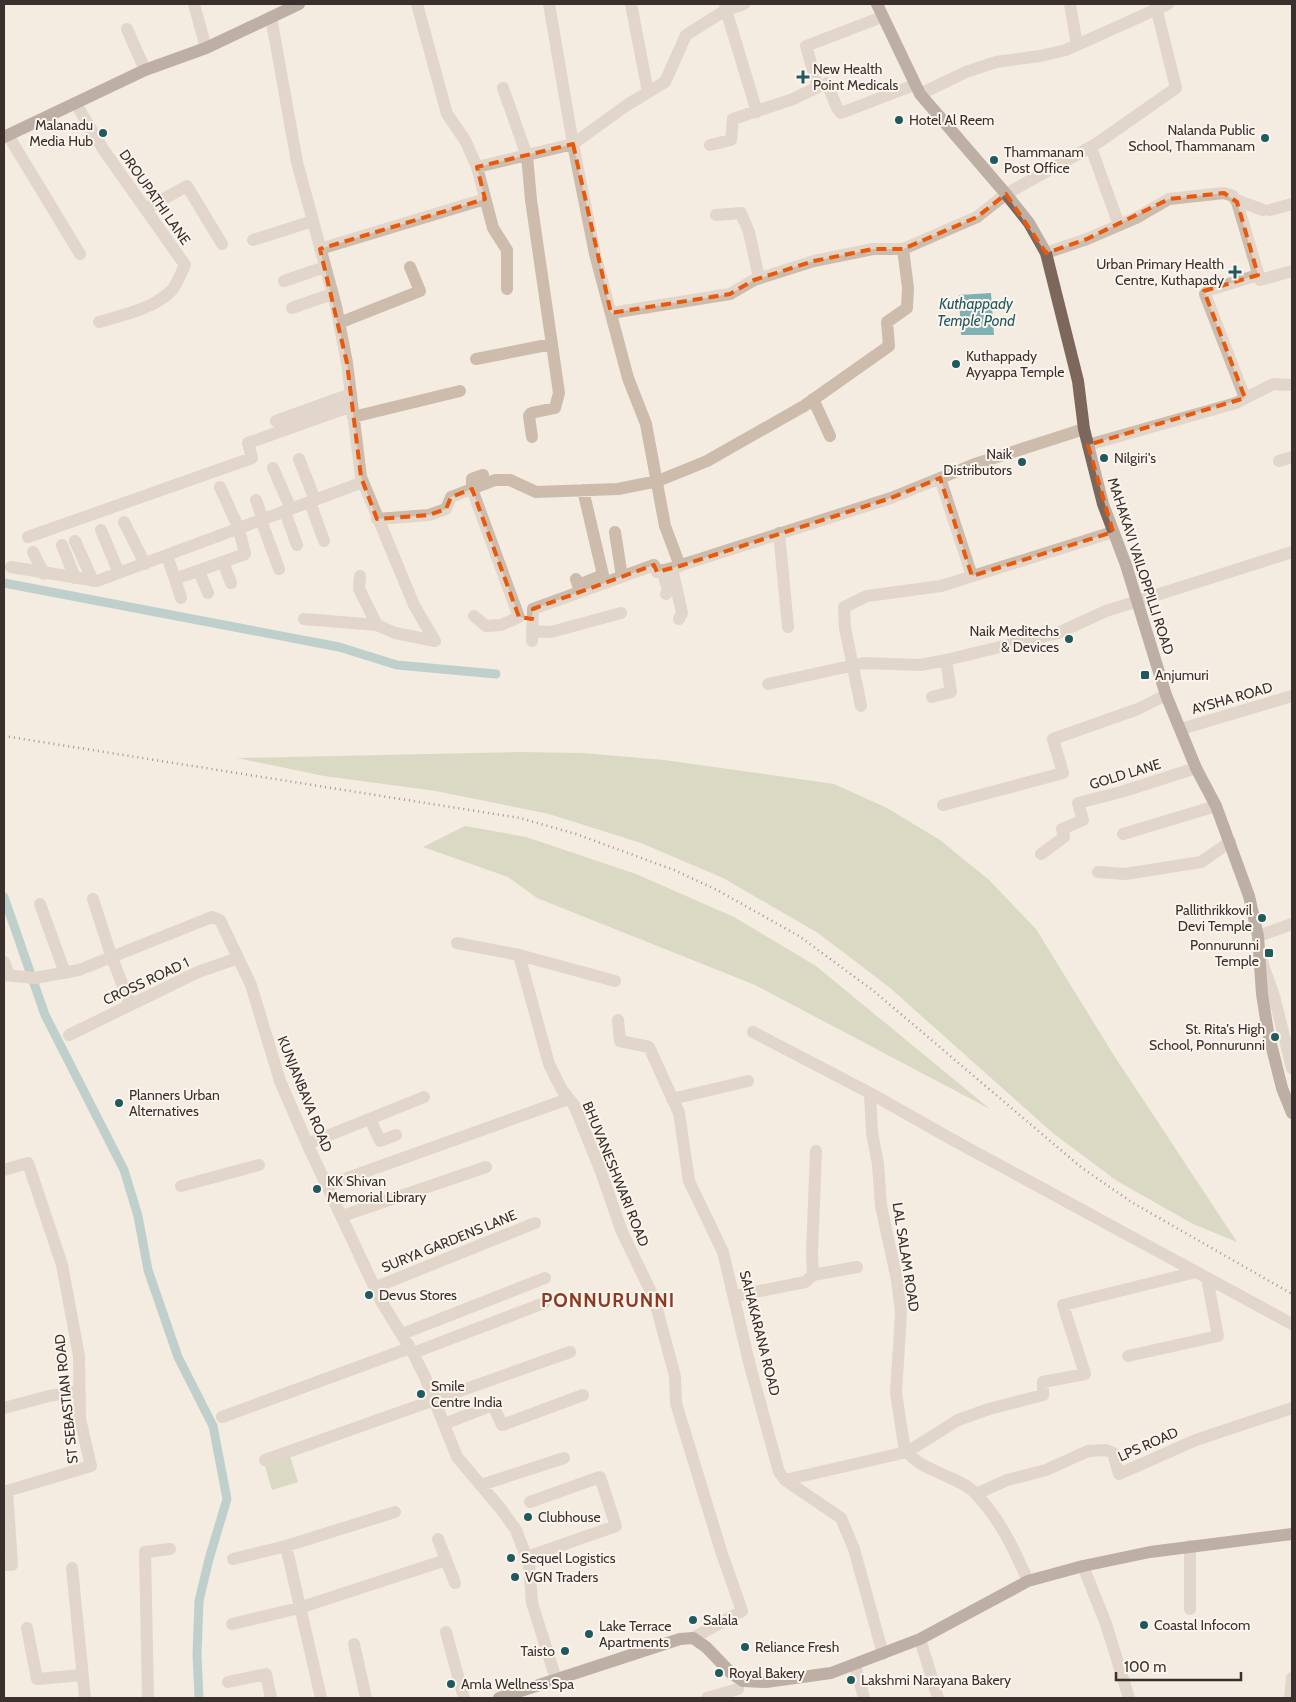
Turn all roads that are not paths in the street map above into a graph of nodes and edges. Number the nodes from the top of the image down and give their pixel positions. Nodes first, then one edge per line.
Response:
1 (194, 4) edge
2 (299, 4) edge
3 (418, 4) edge
4 (549, 4) edge
5 (631, 4) edge
6 (744, 4) edge
7 (877, 4) edge
8 (1070, 4) edge
9 (1162, 5) edge
10 (726, 7) edge
11 (882, 16) junction
12 (270, 17) junction
13 (127, 29) dead end
14 (1077, 45) junction
15 (206, 48) junction
16 (145, 70) junction
17 (827, 83) dead end
18 (503, 88) dead end
19 (917, 89) junction
20 (648, 92) junction
21 (76, 104) junction
22 (757, 112) junction
23 (6, 136) edge
24 (572, 144) junction
25 (710, 145) dead end
26 (1093, 153) dead end
27 (527, 156) junction
28 (477, 167) junction
29 (1006, 194) junction
30 (485, 198) junction
31 (1236, 200) junction
32 (1292, 204) edge
33 (147, 208) junction
34 (716, 215) dead end
35 (313, 221) junction
36 (1119, 225) junction
37 (253, 240) dead end
38 (222, 244) dead end
39 (320, 249) junction
40 (902, 249) junction
41 (1046, 253) junction
42 (80, 254) dead end
43 (325, 267) junction
44 (410, 267) dead end
45 (1292, 271) edge
46 (1258, 275) junction
47 (759, 278) junction
48 (284, 281) dead end
49 (507, 289) dead end
50 (332, 294) junction
51 (292, 308) dead end
52 (611, 313) junction
53 (99, 322) dead end
54 (339, 323) junction
55 (552, 344) junction
56 (476, 358) dead end
57 (1292, 385) edge
58 (460, 390) dead end
59 (1245, 398) junction
60 (813, 399) junction
61 (352, 406) junction
62 (276, 421) dead end
63 (1084, 429) junction
64 (830, 436) dead end
65 (532, 437) dead end
66 (1088, 445) junction
67 (1292, 457) edge
68 (299, 459) dead end
69 (1279, 461) dead end
70 (273, 468) dead end
71 (940, 478) junction
72 (472, 479) junction
73 (658, 481) junction
74 (363, 482) junction
75 (220, 486) dead end
76 (583, 490) junction
77 (256, 500) dead end
78 (312, 501) junction
79 (288, 510) junction
80 (377, 519) junction
81 (262, 520) junction
82 (124, 522) dead end
83 (239, 529) junction
84 (102, 530) dead end
85 (615, 532) dead end
86 (1113, 532) junction
87 (780, 533) junction
88 (28, 537) dead end
89 (75, 540) dead end
90 (324, 541) dead end
91 (62, 545) dead end
92 (297, 545) dead end
93 (33, 552) dead end
94 (1292, 552) edge
95 (167, 556) junction
96 (223, 562) junction
97 (145, 564) junction
98 (11, 567) dead end
99 (671, 568) junction
100 (279, 569) dead end
101 (199, 571) junction
102 (119, 573) junction
103 (44, 574) junction
104 (360, 576) dead end
105 (972, 576) junction
106 (622, 577) junction
107 (75, 578) junction
108 (175, 579) junction
109 (576, 579) dead end
110 (604, 580) junction
111 (93, 581) junction
112 (231, 583) dead end
113 (208, 593) dead end
114 (181, 598) dead end
115 (1137, 601) junction
116 (621, 613) dead end
117 (474, 616) dead end
118 (519, 617) junction
119 (304, 619) dead end
120 (678, 619) dead end
121 (377, 625) junction
122 (788, 627) dead end
123 (532, 630) junction
124 (946, 660) junction
125 (852, 665) junction
126 (768, 684) dead end
127 (1166, 695) junction
128 (1292, 696) edge
129 (932, 697) dead end
130 (861, 706) dead end
131 (1181, 729) junction
132 (1196, 768) junction
133 (943, 805) dead end
134 (1216, 806) junction
135 (1123, 834) dead end
136 (1230, 842) junction
137 (1041, 854) dead end
138 (1098, 872) dead end
139 (93, 899) dead end
140 (40, 904) dead end
141 (1292, 924) edge
142 (1258, 936) junction
143 (457, 943) dead end
144 (111, 955) junction
145 (519, 955) junction
146 (238, 958) junction
147 (1261, 959) junction
148 (4, 962) edge
149 (6, 975) edge
150 (58, 975) junction
151 (615, 981) dead end
152 (130, 1004) junction
153 (618, 1020) dead end
154 (1287, 1025) edge
155 (753, 1032) dead end
156 (69, 1035) dead end
157 (1292, 1068) edge
158 (748, 1081) dead end
159 (870, 1093) junction
160 (424, 1097) dead end
161 (568, 1099) junction
162 (672, 1100) junction
163 (1292, 1113) edge
164 (370, 1119) junction
165 (396, 1135) dead end
166 (307, 1144) junction
167 (816, 1152) dead end
168 (259, 1165) dead end
169 (486, 1167) dead end
170 (4, 1170) edge
171 (328, 1185) junction
172 (181, 1186) dead end
173 (342, 1216) junction
174 (534, 1223) dead end
175 (857, 1267) dead end
176 (813, 1275) junction
177 (1201, 1275) junction
178 (545, 1278) dead end
179 (376, 1287) junction
180 (734, 1296) junction
181 (544, 1303) dead end
182 (1292, 1324) edge
183 (402, 1334) junction
184 (412, 1350) junction
185 (570, 1352) dead end
186 (1128, 1356) dead end
187 (78, 1391) junction
188 (583, 1395) dead end
189 (434, 1402) junction
190 (4, 1408) edge
191 (1292, 1408) edge
192 (222, 1417) dead end
193 (444, 1424) junction
194 (907, 1452) junction
195 (564, 1458) dead end
196 (265, 1460) dead end
197 (785, 1480) junction
198 (481, 1485) junction
199 (976, 1494) junction
200 (530, 1502) dead end
201 (395, 1512) dead end
202 (1292, 1534) edge
203 (438, 1539) dead end
204 (286, 1546) junction
205 (1190, 1546) junction
206 (170, 1549) dead end
207 (527, 1557) junction
208 (233, 1559) dead end
209 (446, 1560) junction
210 (4, 1565) edge
211 (1083, 1566) junction
212 (72, 1568) dead end
213 (1028, 1581) junction
214 (455, 1583) dead end
215 (299, 1608) junction
216 (1190, 1609) dead end
217 (232, 1624) dead end
218 (27, 1628) dead end
219 (446, 1632) dead end
220 (693, 1638) junction
221 (920, 1639) junction
222 (354, 1644) dead end
223 (883, 1654) junction
224 (855, 1665) junction
225 (82, 1675) junction
226 (1292, 1678) edge
227 (556, 1680) junction
228 (228, 1682) dead end
229 (739, 1689) edge
230 (85, 1698) edge
231 (148, 1698) edge
232 (271, 1698) edge
233 (320, 1698) edge
234 (366, 1698) edge
235 (464, 1698) edge
236 (499, 1698) edge
237 (707, 1698) edge
238 (864, 1698) edge
239 (938, 1698) edge
240 (1129, 1698) edge
241 (1290, 1698) edge

1 - 15 street
2 - 12 main road
3 - 28 street
4 - 24 street
5 - 20 street
6 - 10 street
7 - 11 main road, MAHAKAVI VAILOPPILLI ROAD
8 - 14 street
9 - 14 street
9 - 29 street
10 - 20 street
10 - 22 street
11 - 19 main road, MAHAKAVI VAILOPPILLI ROAD
11 - 22 street
12 - 15 main road
12 - 35 street
13 - 16 street
14 - 19 street
15 - 16 main road
16 - 21 main road
17 - 19 street
18 - 27 street
19 - 29 main road, MAHAKAVI VAILOPPILLI ROAD
20 - 24 street
21 - 23 main road
21 - 33 street, DROUPATHI LANE
22 - 25 street
23 - 42 street
24 - 27 street
24 - 52 street
26 - 36 street
27 - 28 street
27 - 55 street
28 - 30 street
29 - 40 street
29 - 41 main road, MAHAKAVI VAILOPPILLI ROAD
30 - 39 street
30 - 49 street
31 - 32 street
31 - 36 street
31 - 46 street
33 - 38 street
33 - 53 street, DROUPATHI LANE
34 - 47 street
35 - 37 street
35 - 39 street
36 - 41 street
39 - 43 street
40 - 47 street
40 - 60 street
41 - 63 main road, MAHAKAVI VAILOPPILLI ROAD
43 - 48 street
43 - 50 street
44 - 54 street
45 - 46 street
46 - 59 street
47 - 52 street
50 - 51 street
50 - 54 street
52 - 73 street
54 - 61 street
55 - 56 street
55 - 65 street
57 - 59 street
58 - 61 street
59 - 66 street
60 - 64 street
60 - 73 street
61 - 62 street
61 - 74 street
61 - 88 street
63 - 66 main road, MAHAKAVI VAILOPPILLI ROAD
63 - 71 street
66 - 86 main road, MAHAKAVI VAILOPPILLI ROAD
67 - 69 street
68 - 78 street
70 - 79 street
71 - 87 street
71 - 105 street
72 - 76 street
72 - 80 street
72 - 118 street
73 - 76 street
73 - 99 street
74 - 78 street
74 - 80 street
75 - 83 street
76 - 110 street
77 - 81 street
78 - 79 street
78 - 90 street
79 - 81 street
79 - 92 street
80 - 121 street
81 - 83 street
81 - 100 street
82 - 97 street
83 - 95 street
83 - 96 street
84 - 102 street
85 - 106 street
86 - 105 street
86 - 115 main road, MAHAKAVI VAILOPPILLI ROAD
87 - 99 street
87 - 122 street
89 - 111 street
91 - 107 street
93 - 103 street
94 - 115 street
95 - 97 street
95 - 108 street
96 - 101 street
96 - 112 street
97 - 102 street
98 - 103 street
99 - 106 street
99 - 120 street
101 - 108 street
101 - 113 street
102 - 111 street
103 - 107 street
104 - 121 street
105 - 125 street
106 - 110 street
107 - 111 street
108 - 114 street
109 - 110 street
110 - 123 street
115 - 124 street
115 - 127 main road, MAHAKAVI VAILOPPILLI ROAD
116 - 123 street
117 - 118 street
118 - 123 street
119 - 121 street
124 - 125 street
124 - 129 street
125 - 126 street
125 - 130 street
127 - 131 main road, MAHAKAVI VAILOPPILLI ROAD
127 - 133 street
128 - 131 street, AYSHA ROAD
131 - 132 main road, MAHAKAVI VAILOPPILLI ROAD
132 - 134 main road, MAHAKAVI VAILOPPILLI ROAD
132 - 137 street, GOLD LANE
134 - 135 street
134 - 136 main road, MAHAKAVI VAILOPPILLI ROAD
136 - 138 street
136 - 142 main road, MAHAKAVI VAILOPPILLI ROAD
139 - 144 street
140 - 150 street
141 - 142 street
142 - 147 main road, MAHAKAVI VAILOPPILLI ROAD
143 - 145 street
144 - 146 street, KUNJANBAVA ROAD
144 - 150 street, KUNJANBAVA ROAD
144 - 152 street
145 - 151 street
145 - 161 street, BHUVANESHWARI ROAD
146 - 152 street, CROSS ROAD 1
146 - 166 street, KUNJANBAVA ROAD
147 - 154 street
147 - 163 main road, MAHAKAVI VAILOPPILLI ROAD
148 - 149 street
149 - 150 street, KUNJANBAVA ROAD
152 - 156 street, CROSS ROAD 1
153 - 162 street, SAHAKARANA ROAD
154 - 157 street
155 - 159 street
158 - 162 street
159 - 177 street
159 - 194 street, LAL SALAM ROAD
160 - 164 street
161 - 171 street
161 - 220 street, BHUVANESHWARI ROAD
162 - 180 street, SAHAKARANA ROAD
164 - 165 street
164 - 166 street
166 - 171 street, KUNJANBAVA ROAD
167 - 176 street
168 - 172 street
169 - 173 street
170 - 187 street, ST SEBASTIAN ROAD
171 - 173 street, KUNJANBAVA ROAD
173 - 179 street, KUNJANBAVA ROAD
174 - 179 street, SURYA GARDENS LANE
175 - 176 street
176 - 180 street
177 - 182 street
177 - 186 street
177 - 194 street
178 - 183 street
179 - 183 street, KUNJANBAVA ROAD
180 - 197 street, SAHAKARANA ROAD
181 - 184 street
183 - 184 street, KUNJANBAVA ROAD
184 - 189 street, KUNJANBAVA ROAD
184 - 192 street
185 - 189 street
187 - 190 street
187 - 210 street, ST SEBASTIAN ROAD
188 - 193 street
189 - 193 street, KUNJANBAVA ROAD
189 - 196 street
191 - 199 street, LPS ROAD
193 - 198 street, KUNJANBAVA ROAD
194 - 197 street
194 - 199 street
195 - 198 street
197 - 223 street
198 - 207 street, KUNJANBAVA ROAD
199 - 213 street
200 - 207 street
201 - 204 street
202 - 205 main road
203 - 209 street
204 - 208 street
204 - 215 street
205 - 211 main road
205 - 216 street
206 - 231 street
207 - 227 street, KUNJANBAVA ROAD
209 - 214 street
209 - 215 street
211 - 213 main road
211 - 240 street
212 - 225 street
213 - 221 main road
215 - 217 street
215 - 233 street
218 - 225 street
219 - 235 street
220 - 227 main road
220 - 229 main road
221 - 223 main road
221 - 239 street
222 - 234 street
223 - 224 main road
224 - 229 main road
224 - 238 street
225 - 230 street
226 - 241 street
227 - 236 main road
228 - 232 street
229 - 237 street

